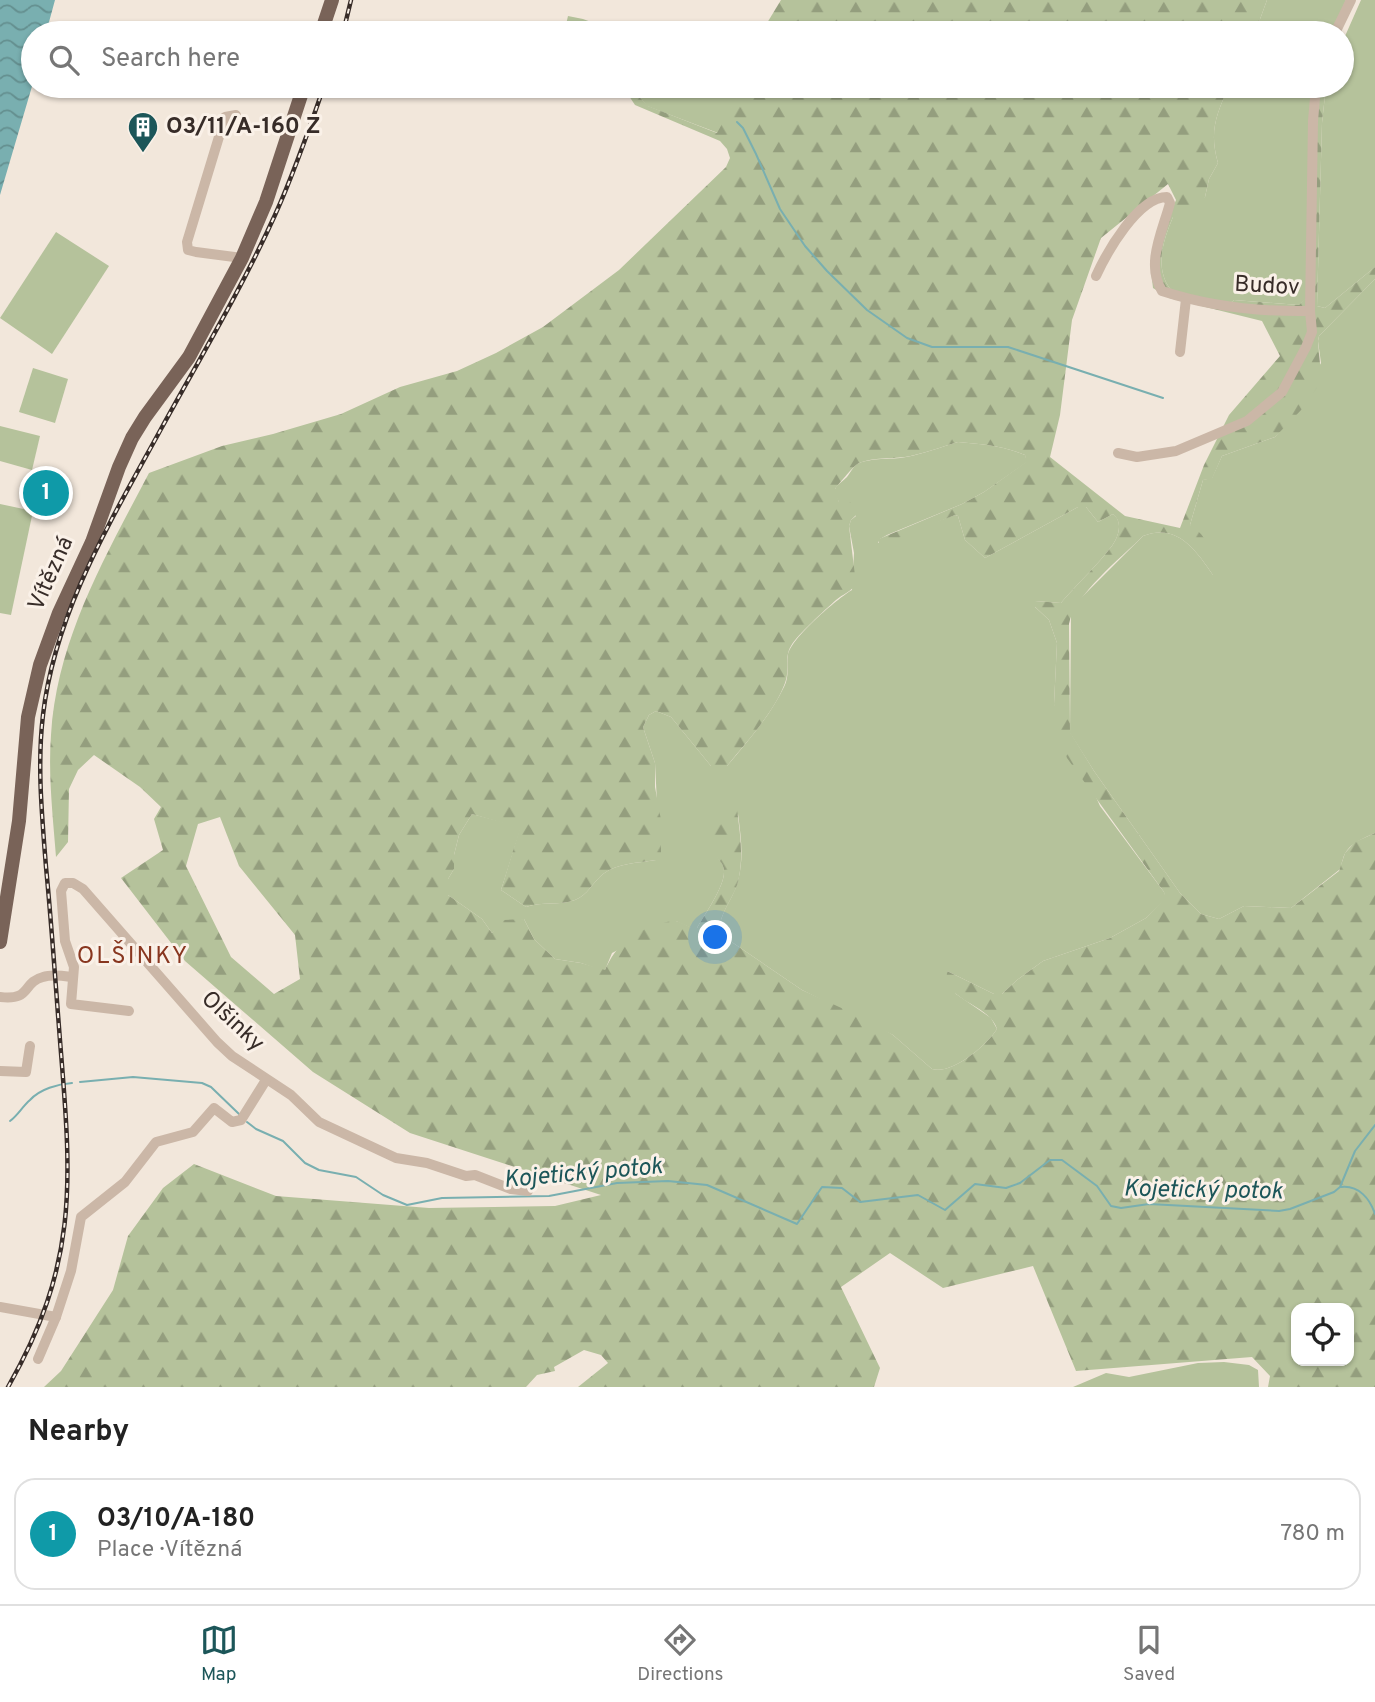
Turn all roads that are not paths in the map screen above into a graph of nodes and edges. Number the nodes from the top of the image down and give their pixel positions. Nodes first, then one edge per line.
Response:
1 (332, 0) edge
2 (1351, 0) edge
3 (325, 21) edge
4 (1341, 21) edge
5 (300, 98) edge
6 (1315, 98) edge
7 (225, 115) dead end
8 (242, 258) junction
9 (1096, 276) dead end
10 (1186, 299) junction
11 (1310, 311) junction
12 (1180, 352) dead end
13 (1118, 453) dead end
14 (0, 942) edge
15 (72, 977) junction
16 (0, 997) edge
17 (129, 1011) dead end
18 (30, 1046) dead end
19 (0, 1071) edge
20 (267, 1080) junction
21 (528, 1191) dead end
22 (0, 1307) edge
23 (56, 1317) junction
24 (38, 1359) dead end

1 - 3 main road
2 - 4 street
5 - 8 main road, Vítězná
6 - 11 street
7 - 8 street
8 - 14 main road, Vítězná
9 - 10 street, Budov
10 - 11 street, Budov
10 - 12 street
11 - 13 street, Budov
15 - 16 street
15 - 17 street, Olšinky
15 - 20 street, Olšinky
18 - 19 street
20 - 21 street, Olšinky
20 - 23 street, Olšinky
22 - 23 street
23 - 24 street

